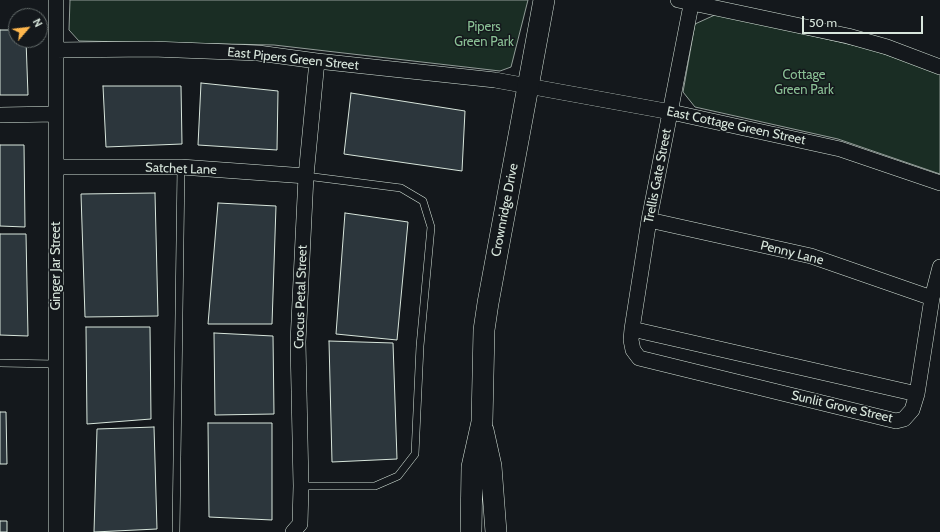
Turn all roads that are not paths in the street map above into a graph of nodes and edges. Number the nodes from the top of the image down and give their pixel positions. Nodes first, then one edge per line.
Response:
1 (56, 0) edge
2 (544, 0) edge
3 (687, 1) edge
4 (56, 50) junction
5 (316, 61) junction
6 (940, 67) edge
7 (528, 86) junction
8 (671, 112) junction
9 (56, 114) junction
10 (0, 115) edge
11 (56, 167) junction
12 (181, 167) junction
13 (306, 176) junction
14 (940, 183) edge
15 (649, 220) junction
16 (940, 267) edge
17 (932, 298) junction
18 (632, 329) junction
19 (0, 363) edge
20 (56, 364) junction
21 (917, 394) junction
22 (482, 422) junction
23 (301, 486) junction
24 (56, 532) edge
25 (176, 532) edge
26 (294, 532) edge
27 (471, 532) edge
28 (496, 532) edge

1 - 4 street, Ginger Jar Street
2 - 7 street, Crownridge Drive
3 - 6 street
3 - 8 street, Trellis Gate Street
4 - 5 street, East Pipers Green Street
4 - 9 street, Ginger Jar Street
5 - 7 street, East Pipers Green Street
5 - 13 street, Crocus Petal Street
7 - 8 street, East Cottage Green Street
7 - 22 street, Crownridge Drive
8 - 14 street, East Cottage Green Street
8 - 15 street, Trellis Gate Street
9 - 10 street
9 - 11 street, Ginger Jar Street
11 - 12 street, Satchet Lane
11 - 20 street, Ginger Jar Street
12 - 13 street, Satchet Lane
12 - 25 lane
13 - 23 street, Crocus Petal Street
13 - 23 lane
15 - 17 street, Penny Lane
15 - 18 street, Trellis Gate Street
16 - 17 street, Sunlit Grove Street
17 - 21 street, Sunlit Grove Street
18 - 21 street
18 - 21 street, Sunlit Grove Street
19 - 20 lane
20 - 24 street, Ginger Jar Street
22 - 27 street, Crownridge Drive
22 - 28 street, Crownridge Drive
23 - 26 street, Crocus Petal Street

